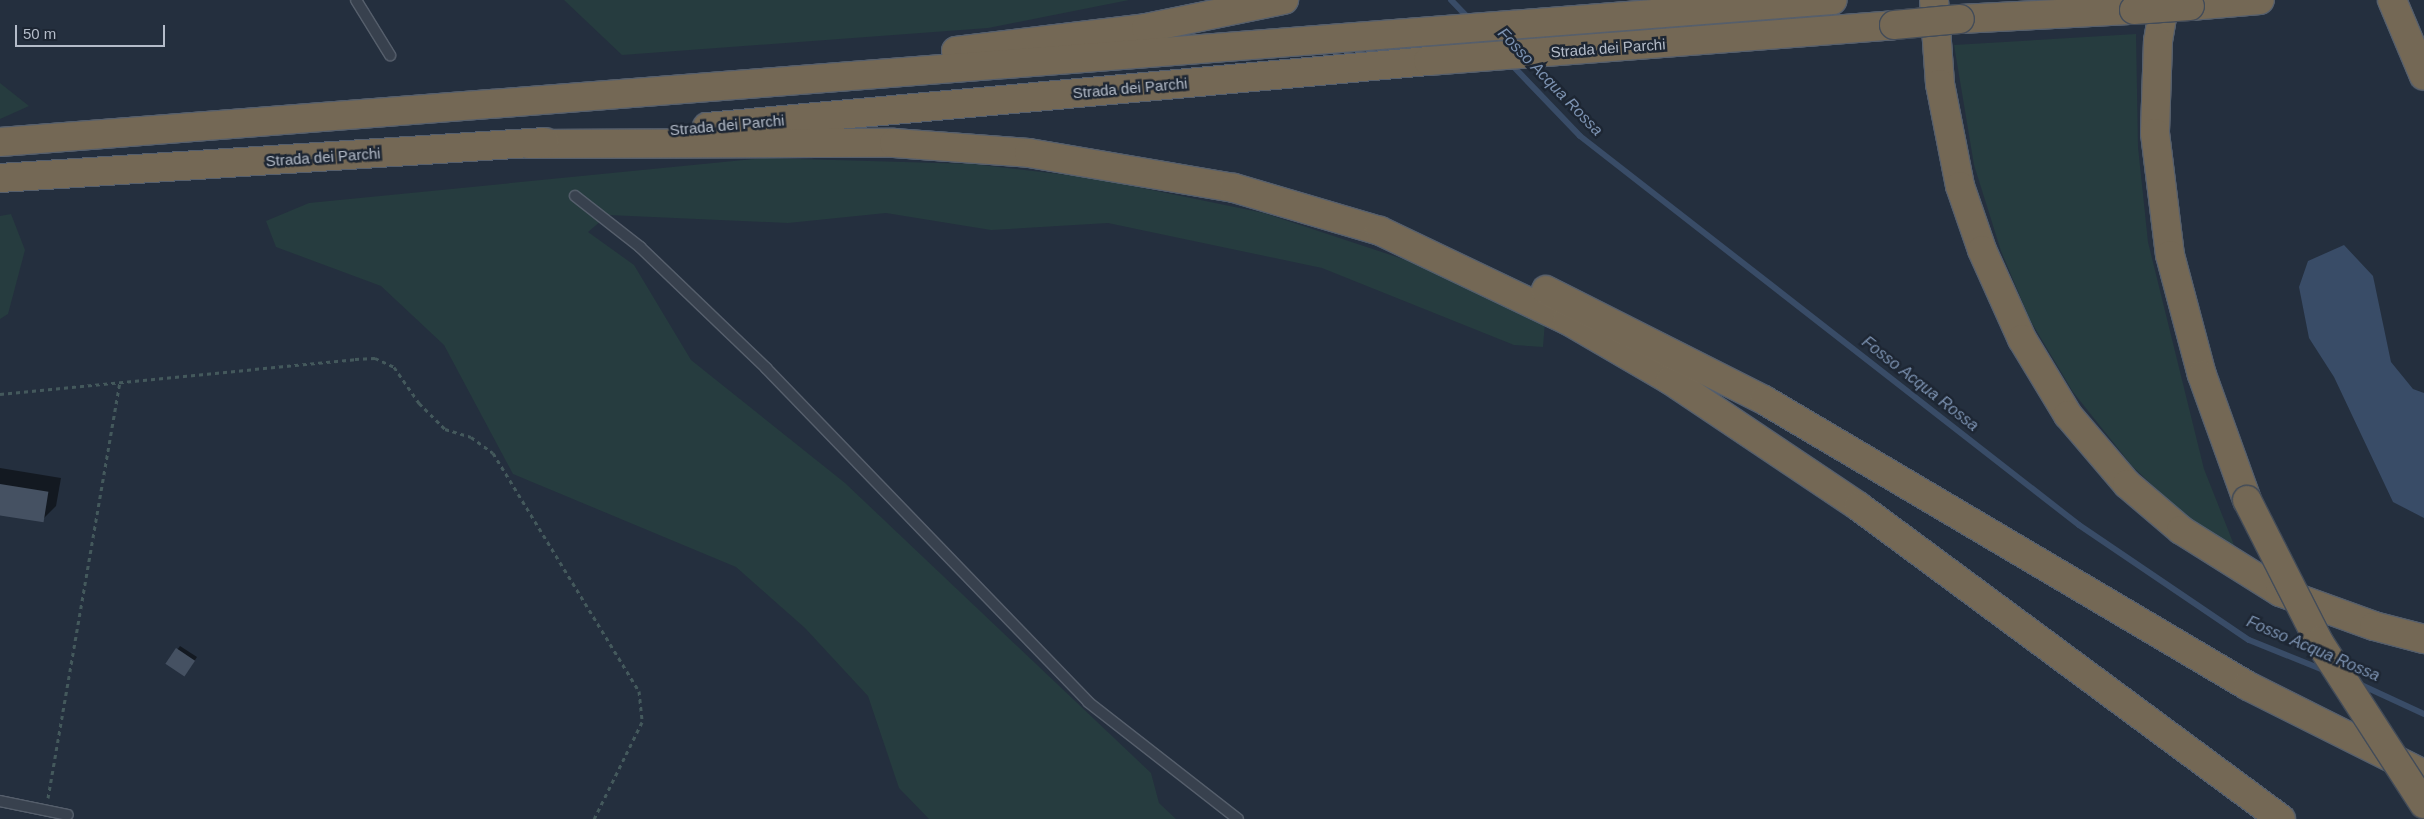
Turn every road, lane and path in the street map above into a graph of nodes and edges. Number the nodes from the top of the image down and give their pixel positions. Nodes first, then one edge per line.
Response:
1 (356, 0) edge
2 (1215, 0) edge
3 (1284, 0) edge
4 (1834, 0) edge
5 (1934, 0) edge
6 (2260, 0) edge
7 (2392, 0) edge
8 (2177, 3) edge
9 (962, 51) junction
10 (390, 55) dead end
11 (2424, 76) edge
12 (595, 96) junction
13 (0, 142) edge
14 (528, 144) junction
15 (0, 178) edge
16 (575, 196) dead end
17 (1380, 231) junction
18 (120, 382) junction
19 (0, 394) edge
20 (2424, 639) edge
21 (2424, 774) edge
22 (0, 801) edge
23 (2424, 804) edge
24 (46, 811) junction
25 (68, 815) dead end
26 (594, 819) edge
27 (1238, 819) edge
28 (2281, 819) edge

1 - 10 lane
2 - 9 highway
3 - 9 highway
4 - 12 highway, Strada dei Parchi
5 - 20 highway
6 - 8 highway, Strada dei Parchi
7 - 11 highway
8 - 14 highway, Strada dei Parchi, bridge
8 - 23 highway, bridge
9 - 12 highway
12 - 13 highway, Strada dei Parchi
14 - 15 highway, Strada dei Parchi
14 - 17 highway
16 - 27 lane
17 - 21 highway
17 - 28 highway
18 - 19 path
18 - 24 path
18 - 26 path
22 - 24 lane
24 - 25 lane

